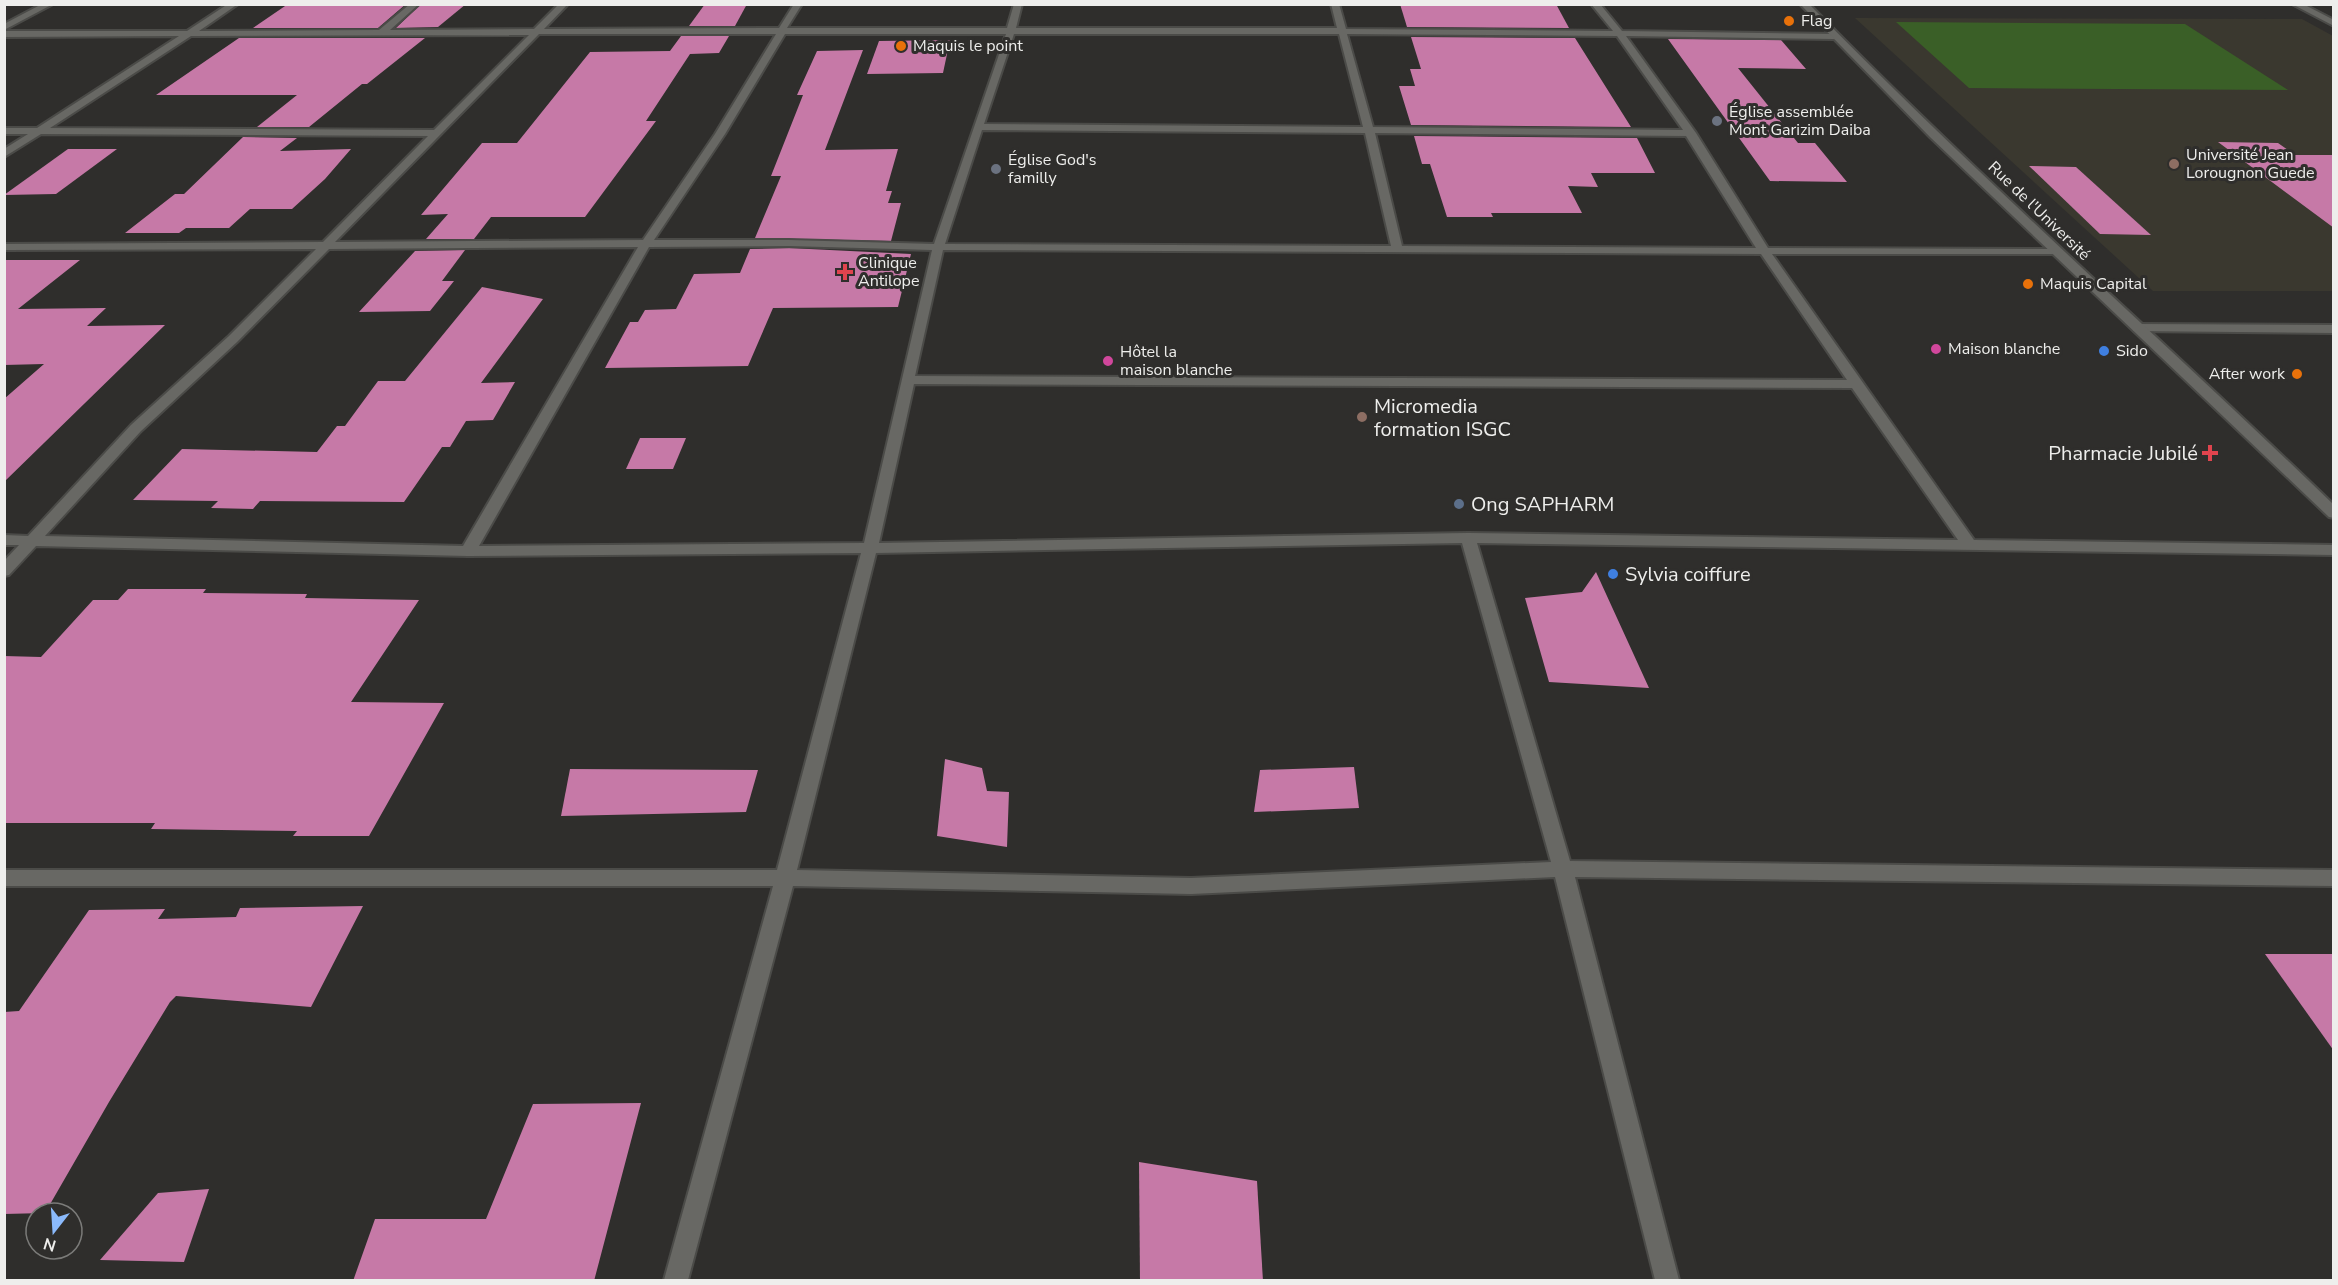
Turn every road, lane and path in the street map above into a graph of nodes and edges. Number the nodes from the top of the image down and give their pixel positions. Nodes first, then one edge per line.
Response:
1 (49, 4) edge
2 (234, 4) edge
3 (415, 4) edge
4 (564, 4) edge
5 (798, 4) edge
6 (1018, 4) edge
7 (1335, 4) edge
8 (1595, 4) edge
9 (1804, 4) edge
10 (2296, 4) edge
11 (2334, 24) edge
12 (4, 28) edge
13 (782, 31) junction
14 (1011, 31) junction
15 (537, 32) junction
16 (1343, 32) junction
17 (191, 33) junction
18 (381, 33) junction
19 (4, 34) edge
20 (1622, 35) junction
21 (1834, 36) junction
22 (979, 127) junction
23 (1369, 130) junction
24 (4, 131) edge
25 (39, 131) junction
26 (436, 133) junction
27 (1691, 133) junction
28 (4, 154) edge
29 (645, 246) junction
30 (4, 247) edge
31 (326, 247) junction
32 (938, 247) junction
33 (1397, 249) junction
34 (2057, 250) junction
35 (1765, 252) junction
36 (2138, 328) junction
37 (2334, 329) edge
38 (908, 380) junction
39 (1856, 384) junction
40 (2334, 513) edge
41 (1468, 538) junction
42 (4, 540) edge
43 (32, 540) junction
44 (1969, 544) junction
45 (870, 548) junction
46 (2334, 550) edge
47 (468, 551) junction
48 (4, 571) edge
49 (1563, 869) junction
50 (4, 878) edge
51 (785, 878) junction
52 (2334, 878) edge
53 (676, 1281) edge
54 (1667, 1281) edge

1 - 12 street
2 - 17 street
3 - 18 street
4 - 15 street
5 - 13 street
6 - 14 street
7 - 16 street
8 - 20 street
9 - 21 street, Rue de l'Université
10 - 11 street
13 - 14 street
13 - 15 street
13 - 29 street
14 - 16 street
14 - 22 street
15 - 18 street
15 - 26 street
16 - 20 street
16 - 23 street
17 - 18 street
17 - 19 street
17 - 25 street
20 - 21 street
20 - 27 street
21 - 34 street, Rue de l'Université
22 - 23 street
22 - 32 street
23 - 27 street
23 - 33 street
24 - 25 street
25 - 26 street
25 - 28 street
26 - 31 street
27 - 35 street
29 - 31 street
29 - 32 street
29 - 47 street
30 - 31 street
31 - 43 street
32 - 33 street
32 - 38 street
33 - 35 street
34 - 35 street
34 - 36 street, Rue de l'Université
35 - 39 street
36 - 37 street
36 - 40 street, Rue de l'Université
38 - 39 street
38 - 45 street
39 - 44 street
41 - 44 street
41 - 45 street
41 - 49 street
42 - 43 street
43 - 47 street
43 - 48 street
44 - 46 street
45 - 47 street
45 - 51 street
49 - 51 street
49 - 52 street
49 - 54 street
50 - 51 street
51 - 53 street

